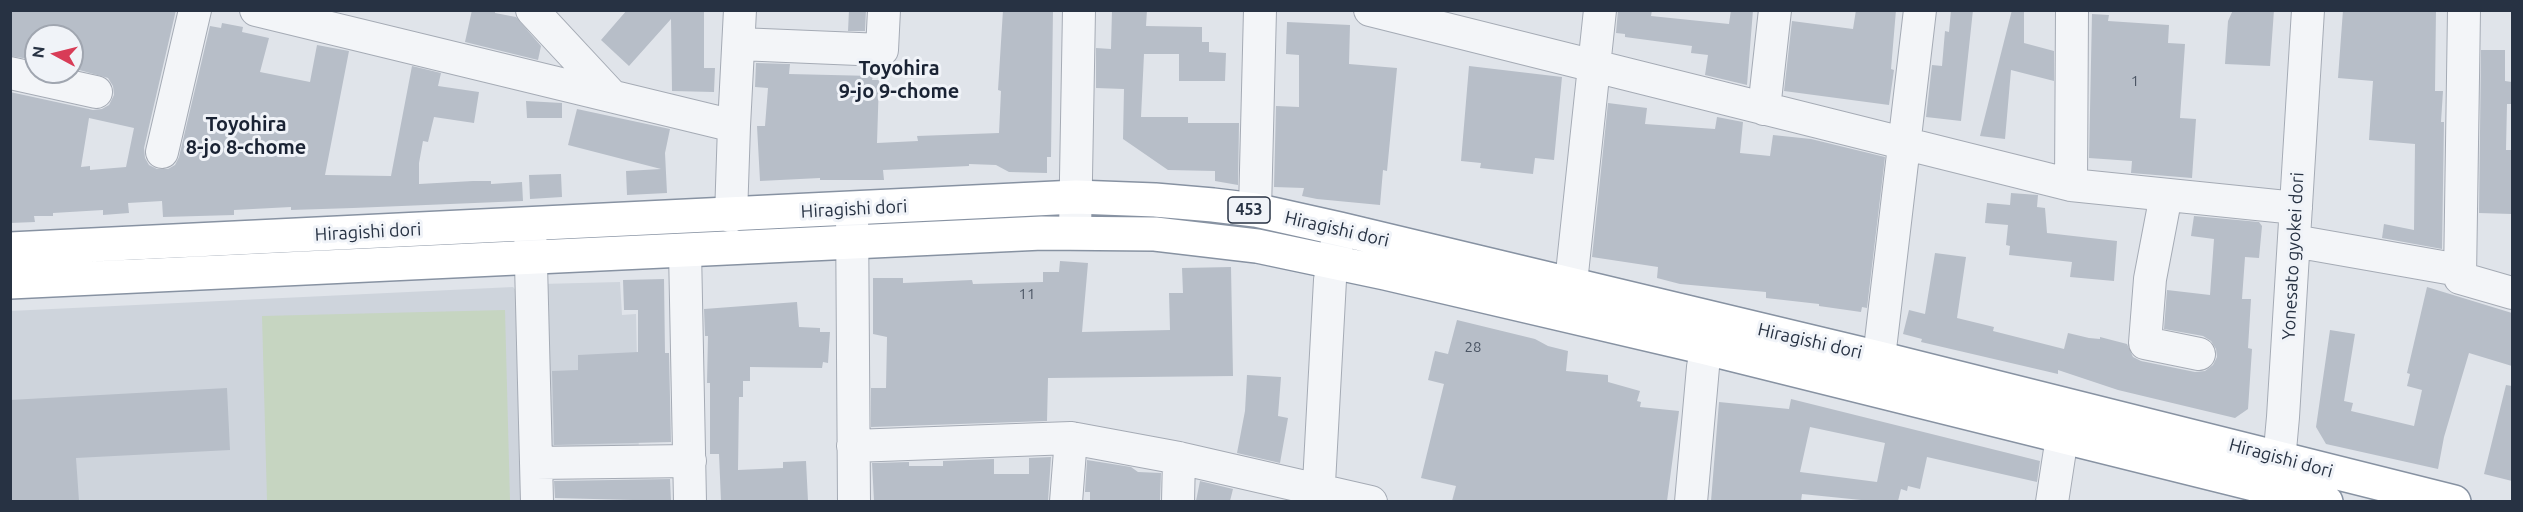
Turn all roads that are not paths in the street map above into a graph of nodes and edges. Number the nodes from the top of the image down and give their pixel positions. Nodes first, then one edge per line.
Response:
1 (195, 10) edge
2 (256, 10) edge
3 (532, 10) edge
4 (740, 10) edge
5 (884, 10) edge
6 (1079, 10) edge
7 (1260, 10) edge
8 (1370, 10) edge
9 (1600, 10) edge
10 (1774, 10) edge
11 (1920, 10) edge
12 (2072, 10) edge
13 (2308, 10) edge
14 (2464, 10) edge
15 (1426, 17) edge
16 (739, 44) junction
17 (1595, 66) junction
18 (10, 73) edge
19 (96, 92) dead end
20 (611, 95) junction
21 (1764, 109) junction
22 (734, 126) junction
23 (1905, 145) junction
24 (162, 152) dead end
25 (2071, 185) junction
26 (2166, 195) junction
27 (1076, 197) junction
28 (2296, 208) junction
29 (852, 209) junction
30 (1255, 210) junction
31 (731, 216) junction
32 (530, 224) junction
33 (1340, 229) junction
34 (1075, 233) junction
35 (2294, 241) junction
36 (852, 244) junction
37 (10, 249) edge
38 (685, 250) junction
39 (531, 257) junction
40 (1333, 261) junction
41 (2459, 270) junction
42 (10, 282) edge
43 (2512, 293) edge
44 (1569, 300) junction
45 (1709, 333) junction
46 (2199, 354) dead end
47 (1879, 358) junction
48 (1875, 389) junction
49 (2065, 420) junction
50 (1071, 438) junction
51 (854, 446) junction
52 (1179, 458) junction
53 (690, 461) junction
54 (537, 463) junction
55 (2277, 483) edge
56 (1318, 496) edge
57 (537, 501) edge
58 (690, 501) edge
59 (854, 501) edge
60 (1066, 501) edge
61 (1178, 501) edge
62 (1371, 501) edge
63 (1691, 501) edge
64 (2052, 501) edge
65 (2326, 501) edge
66 (2454, 501) edge

1 - 24 street
2 - 20 street
3 - 20 street
4 - 16 street
5 - 16 street
6 - 27 street
7 - 30 street
8 - 15 street
9 - 17 street
10 - 21 street
11 - 23 street
12 - 25 street
13 - 28 street, Yonesato gyokei dori
14 - 41 street
15 - 17 street
16 - 22 street
17 - 21 street
17 - 44 street
18 - 19 street
20 - 22 street
21 - 23 street
22 - 31 street
23 - 25 street
23 - 47 street
25 - 26 street
26 - 28 street
26 - 46 street
27 - 29 highway, Hiragishi dori / 453
27 - 30 highway, Hiragishi dori / 453
27 - 34 street
28 - 35 street, Yonesato gyokei dori
29 - 31 highway, Hiragishi dori / 453
29 - 36 street
30 - 33 highway, Hiragishi dori / 453
31 - 32 highway, Hiragishi dori / 453
32 - 37 highway, Hiragishi dori / 453
32 - 39 street
33 - 40 street
33 - 44 highway, Hiragishi dori / 453
34 - 36 highway, Hiragishi dori / 453
34 - 40 highway, Hiragishi dori / 453
35 - 41 street
35 - 55 street, Yonesato gyokei dori
36 - 38 highway, Hiragishi dori / 453
36 - 51 street
38 - 39 highway, Hiragishi dori / 453
38 - 53 street
39 - 42 highway, Hiragishi dori / 453
39 - 54 street
40 - 44 highway, Hiragishi dori / 453
40 - 56 street
41 - 43 street
44 - 45 highway, Hiragishi dori / 453
45 - 47 highway, Hiragishi dori / 453
45 - 48 highway, Hiragishi dori / 453
45 - 63 street
47 - 48 street
47 - 49 highway, Hiragishi dori / 453
48 - 49 highway, Hiragishi dori / 453
49 - 55 highway, Hiragishi dori / 453
49 - 64 street
50 - 51 street
50 - 52 street
50 - 60 street
51 - 59 street
52 - 56 street
52 - 61 street
53 - 54 street
53 - 58 street
54 - 57 street
55 - 65 highway, Hiragishi dori / 453
55 - 66 highway, Hiragishi dori / 453
56 - 62 street

